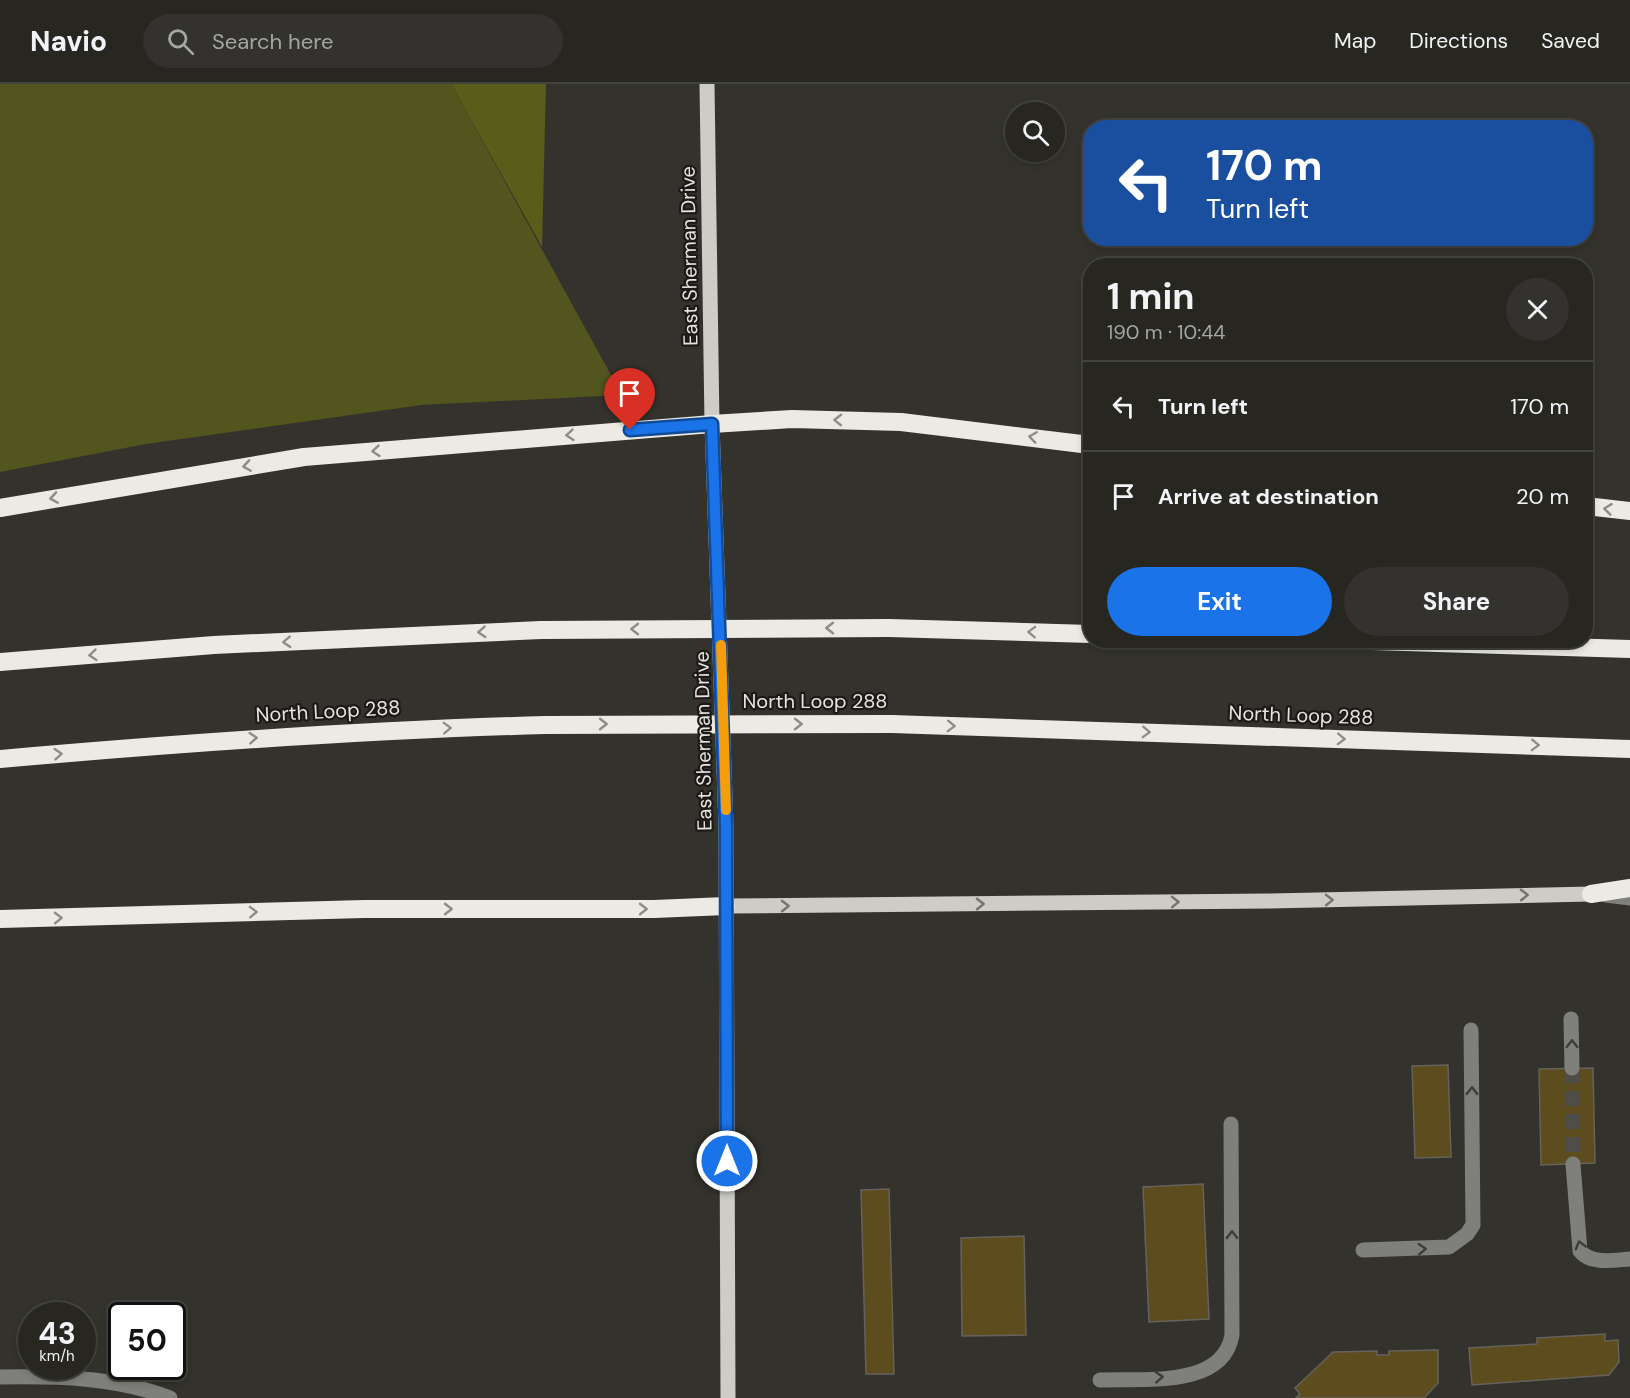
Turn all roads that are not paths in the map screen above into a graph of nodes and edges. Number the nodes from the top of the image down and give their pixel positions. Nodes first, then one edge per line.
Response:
1 (706, 84) edge
2 (712, 424) junction
3 (1083, 444) edge
4 (0, 507) edge
5 (1593, 507) edge
6 (1630, 511) edge
7 (1083, 633) edge
8 (1593, 648) edge
9 (1630, 649) edge
10 (0, 662) edge
11 (1630, 748) edge
12 (0, 759) edge
13 (1630, 888) edge
14 (1591, 894) junction
15 (1630, 898) edge
16 (726, 906) junction
17 (0, 919) edge
18 (1571, 1019) dead end
19 (1471, 1030) dead end
20 (1572, 1068) tunnel mouth
21 (1231, 1124) dead end
22 (1573, 1164) tunnel mouth
23 (1363, 1250) dead end
24 (1630, 1259) edge
25 (0, 1377) edge
26 (1100, 1380) dead end
27 (166, 1397) edge
28 (728, 1398) edge

1 - 2 main road, East Sherman Drive
3 -> 2 highway
2 -> 4 highway
2 - 16 main road, East Sherman Drive
6 -> 5 highway
7 -> 10 highway, bridge
8 - 9 highway
12 -> 11 highway, North Loop 288, bridge
13 - 14 highway
14 - 15 street
16 -> 14 main road
17 -> 16 highway
16 - 28 main road, East Sherman Drive
20 -> 18 street
23 -> 19 street
26 -> 21 street
24 -> 22 street
25 - 27 street

